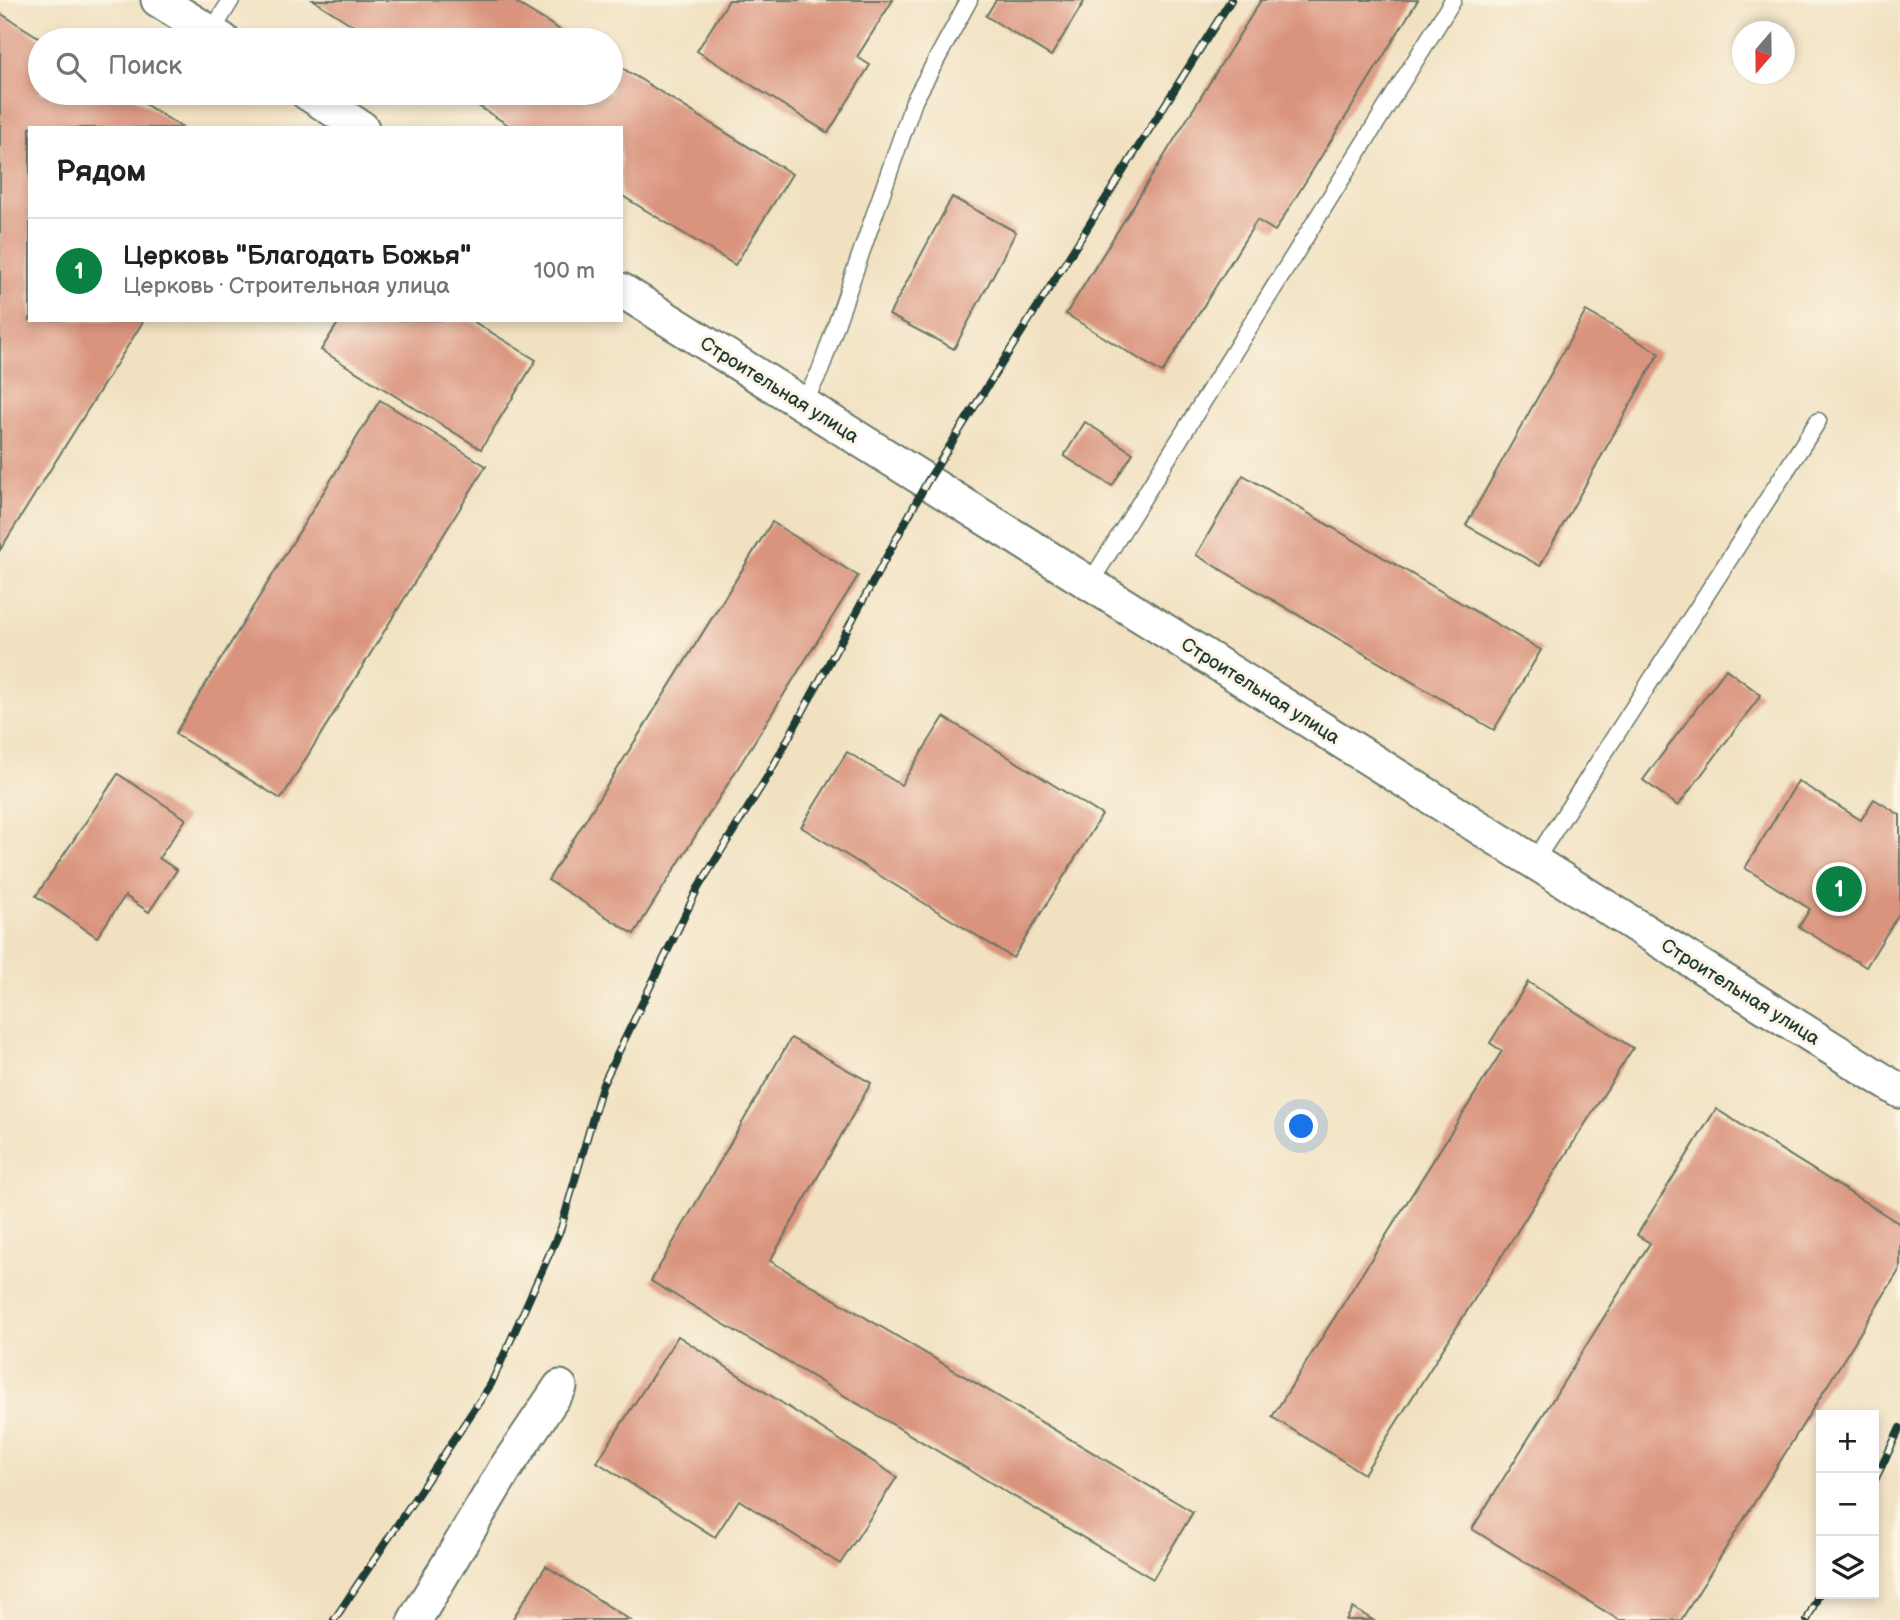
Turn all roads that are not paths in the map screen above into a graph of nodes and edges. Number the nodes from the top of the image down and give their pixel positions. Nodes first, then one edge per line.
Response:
1 (158, 0) edge
2 (231, 0) edge
3 (969, 0) edge
4 (1453, 0) edge
5 (203, 28) edge
6 (220, 28) edge
7 (326, 105) edge
8 (359, 126) edge
9 (623, 291) edge
10 (803, 404) junction
11 (1818, 421) dead end
12 (1090, 583) junction
13 (1534, 862) junction
14 (1900, 1091) edge
15 (560, 1387) dead end
16 (415, 1620) edge

1 - 5 street
2 - 6 lane
3 - 10 lane
4 - 12 lane
7 - 8 street
9 - 10 street, Строительная улица
10 - 12 street, Строительная улица
11 - 13 lane
12 - 13 street, Строительная улица
13 - 14 street, Строительная улица
15 - 16 street

